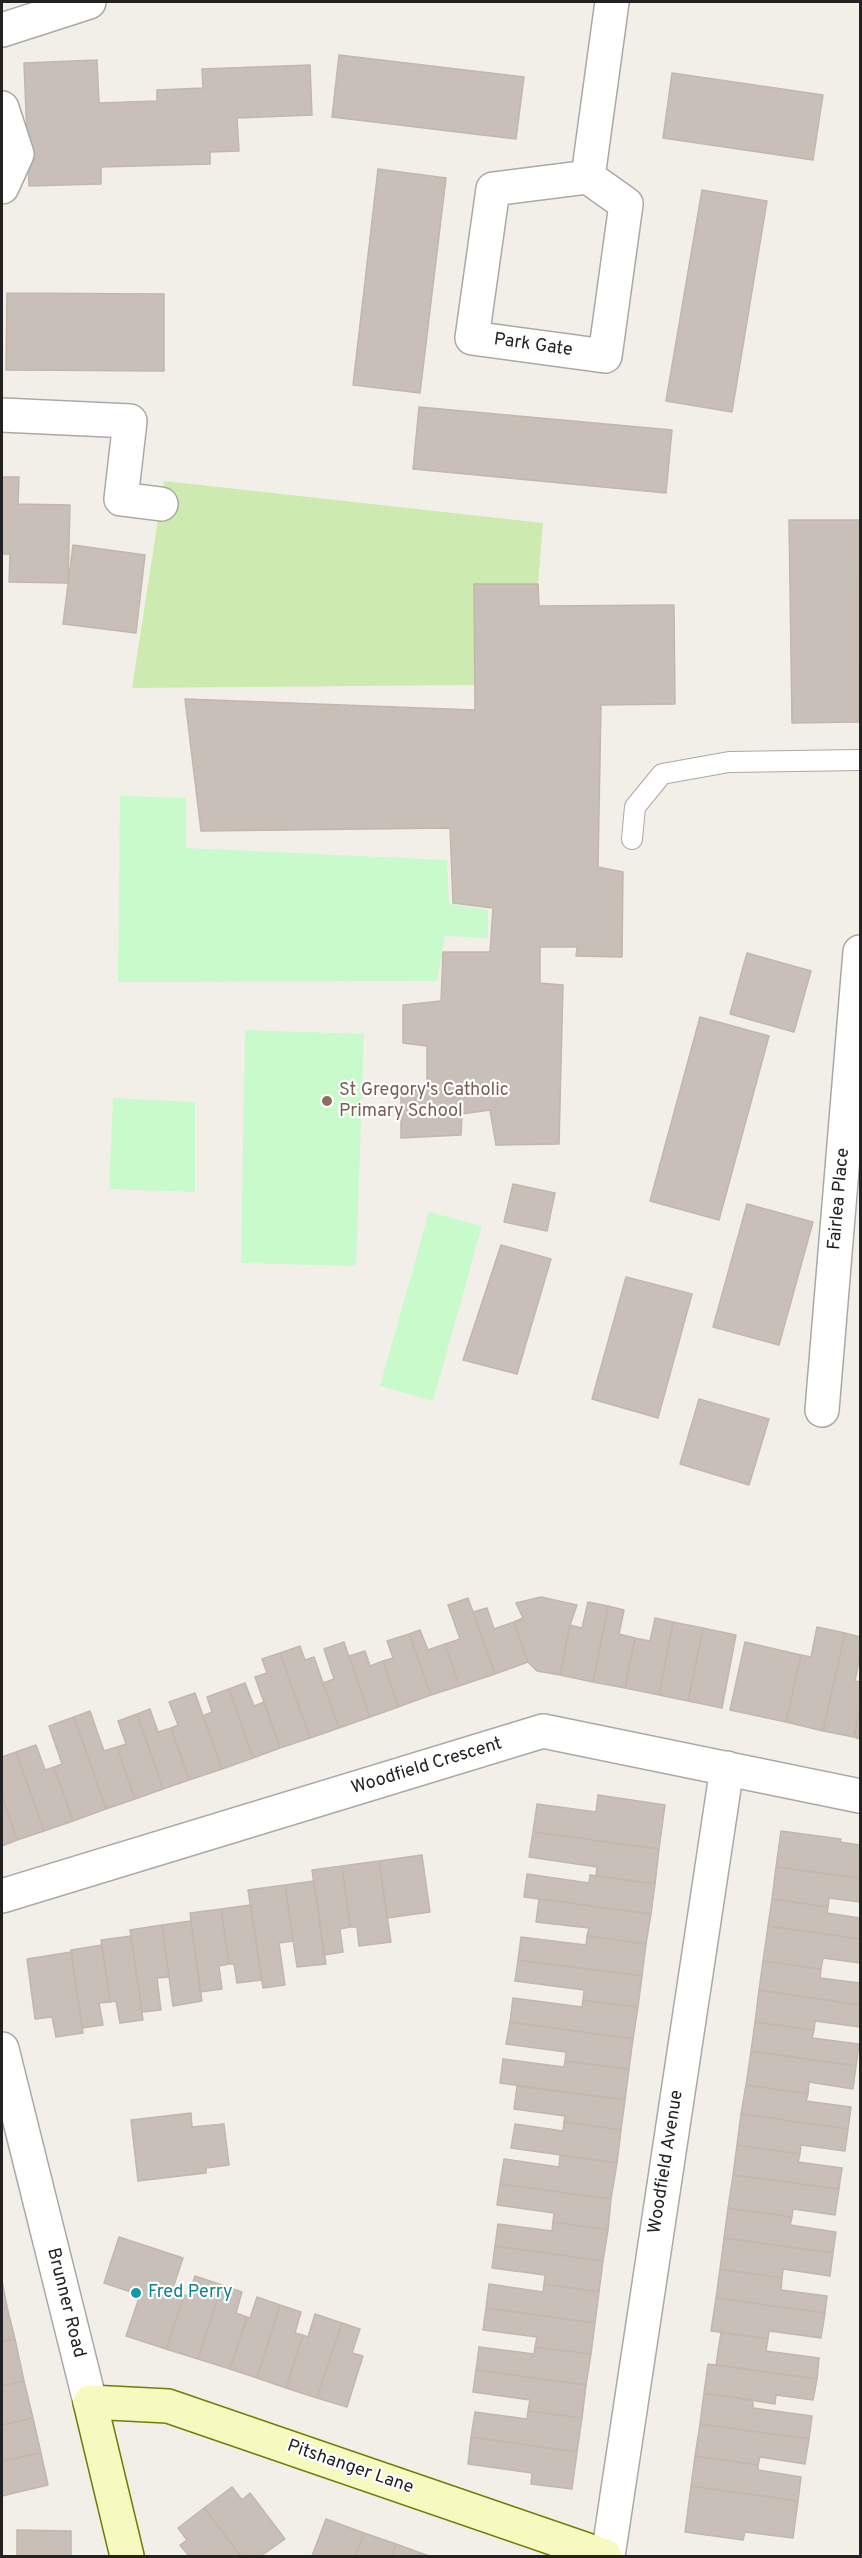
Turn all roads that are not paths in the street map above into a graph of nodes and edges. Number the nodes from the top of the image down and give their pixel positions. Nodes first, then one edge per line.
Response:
1 (89, 2) edge
2 (612, 2) edge
3 (2, 30) edge
4 (2, 108) edge
5 (588, 177) junction
6 (2, 187) edge
7 (2, 415) edge
8 (160, 504) dead end
9 (861, 760) edge
10 (632, 839) dead end
11 (861, 952) edge
12 (822, 1410) dead end
13 (727, 1768) junction
14 (861, 1796) edge
15 (2, 1896) edge
16 (2, 2049) edge
17 (90, 2402) junction
18 (127, 2556) edge
19 (607, 2556) edge

1 - 3 street
2 - 5 street
4 - 6 street
5 - 5 street, Park Gate
7 - 8 street
9 - 10 lane
11 - 12 street, Fairlea Place
13 - 14 street, Woodfield Crescent
13 - 15 street, Woodfield Crescent
13 - 19 street, Woodfield Avenue
16 - 17 street, Brunner Road
17 - 18 street, Brunner Road
17 - 19 street, Pitshanger Lane

